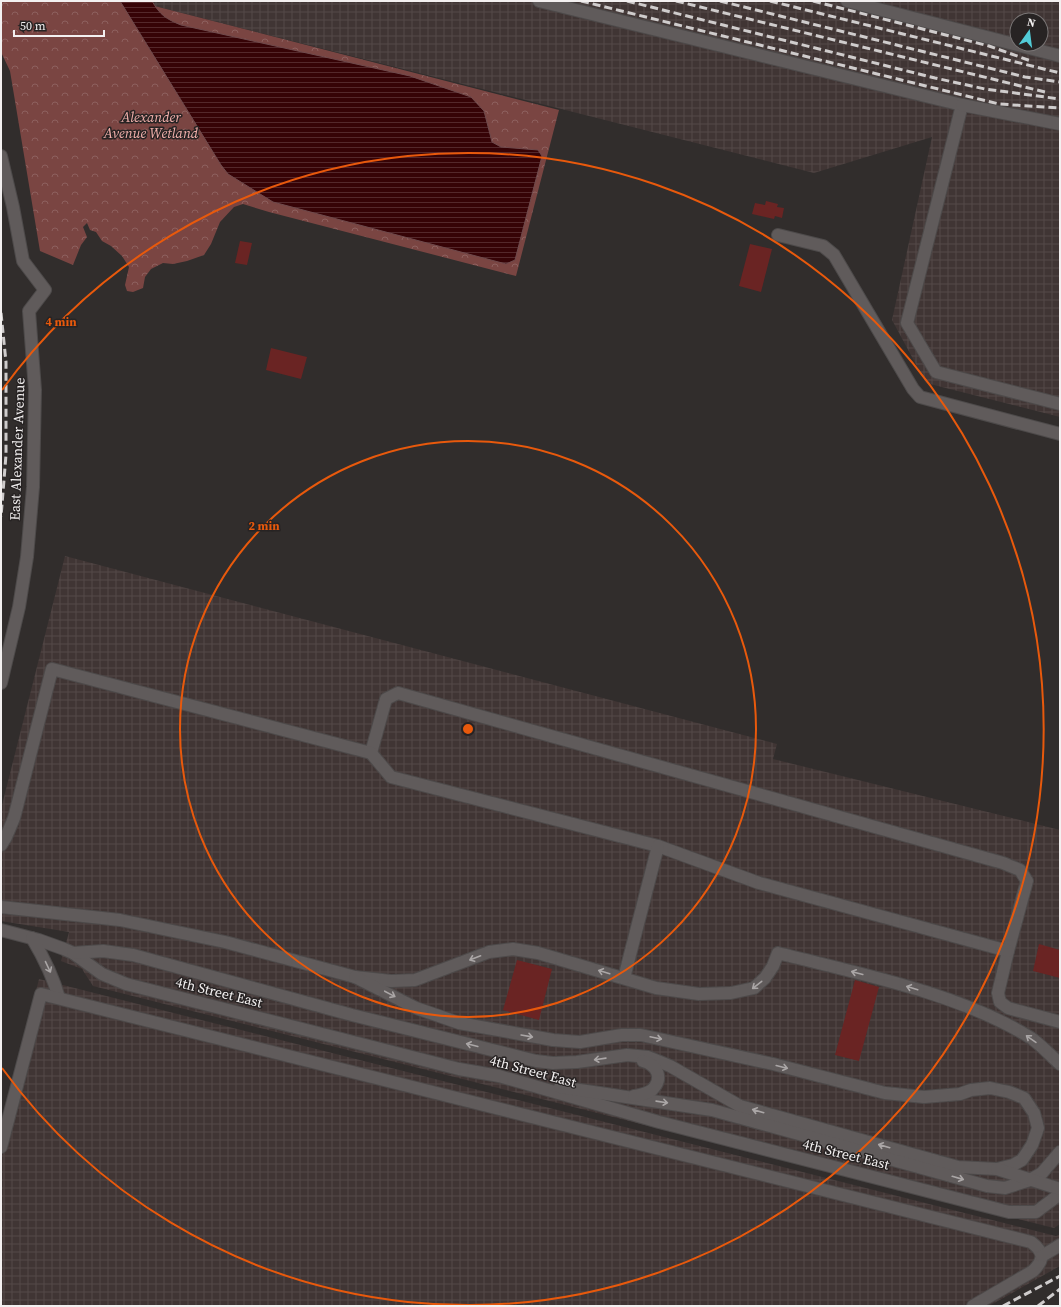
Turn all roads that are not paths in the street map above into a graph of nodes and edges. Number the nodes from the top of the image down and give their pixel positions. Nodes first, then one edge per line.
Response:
1 (539, 1) edge
2 (847, 1) edge
3 (1060, 56) edge
4 (962, 105) junction
5 (1060, 124) edge
6 (1, 156) edge
7 (778, 235) dead end
8 (1060, 404) edge
9 (1060, 434) edge
10 (1, 683) edge
11 (371, 753) junction
12 (1, 845) edge
13 (658, 846) junction
14 (1, 907) edge
15 (1, 930) edge
16 (32, 938) junction
17 (1008, 951) junction
18 (73, 953) junction
19 (355, 977) junction
20 (624, 978) junction
21 (59, 998) junction
22 (1060, 1022) edge
23 (627, 1055) junction
24 (1060, 1064) edge
25 (499, 1076) junction
26 (625, 1097) junction
27 (1, 1147) edge
28 (1060, 1152) edge
29 (997, 1170) junction
30 (1030, 1180) junction
31 (1060, 1189) edge
32 (1060, 1194) edge
33 (1060, 1245) edge
34 (1042, 1256) junction
35 (973, 1306) edge

1 - 4 street
2 - 3 street
4 - 5 street
4 - 8 street
6 - 10 street, East Alexander Avenue
7 - 9 street
11 - 12 street
11 - 13 street
11 - 17 street
13 - 17 street
13 - 20 street
14 - 19 street
15 - 16 street, 4th Street East
16 - 18 street, 4th Street East
16 -> 21 street
17 - 22 street
23 -> 18 street
18 - 25 street, 4th Street East
20 -> 19 street
19 -> 29 street
24 -> 20 street
21 - 27 street
21 - 34 street
23 - 26 street
29 -> 23 street
25 - 26 street
25 - 32 street, 4th Street East
26 -> 30 street
28 - 30 street
29 - 30 street
30 - 31 street
33 - 34 street
34 - 35 street

